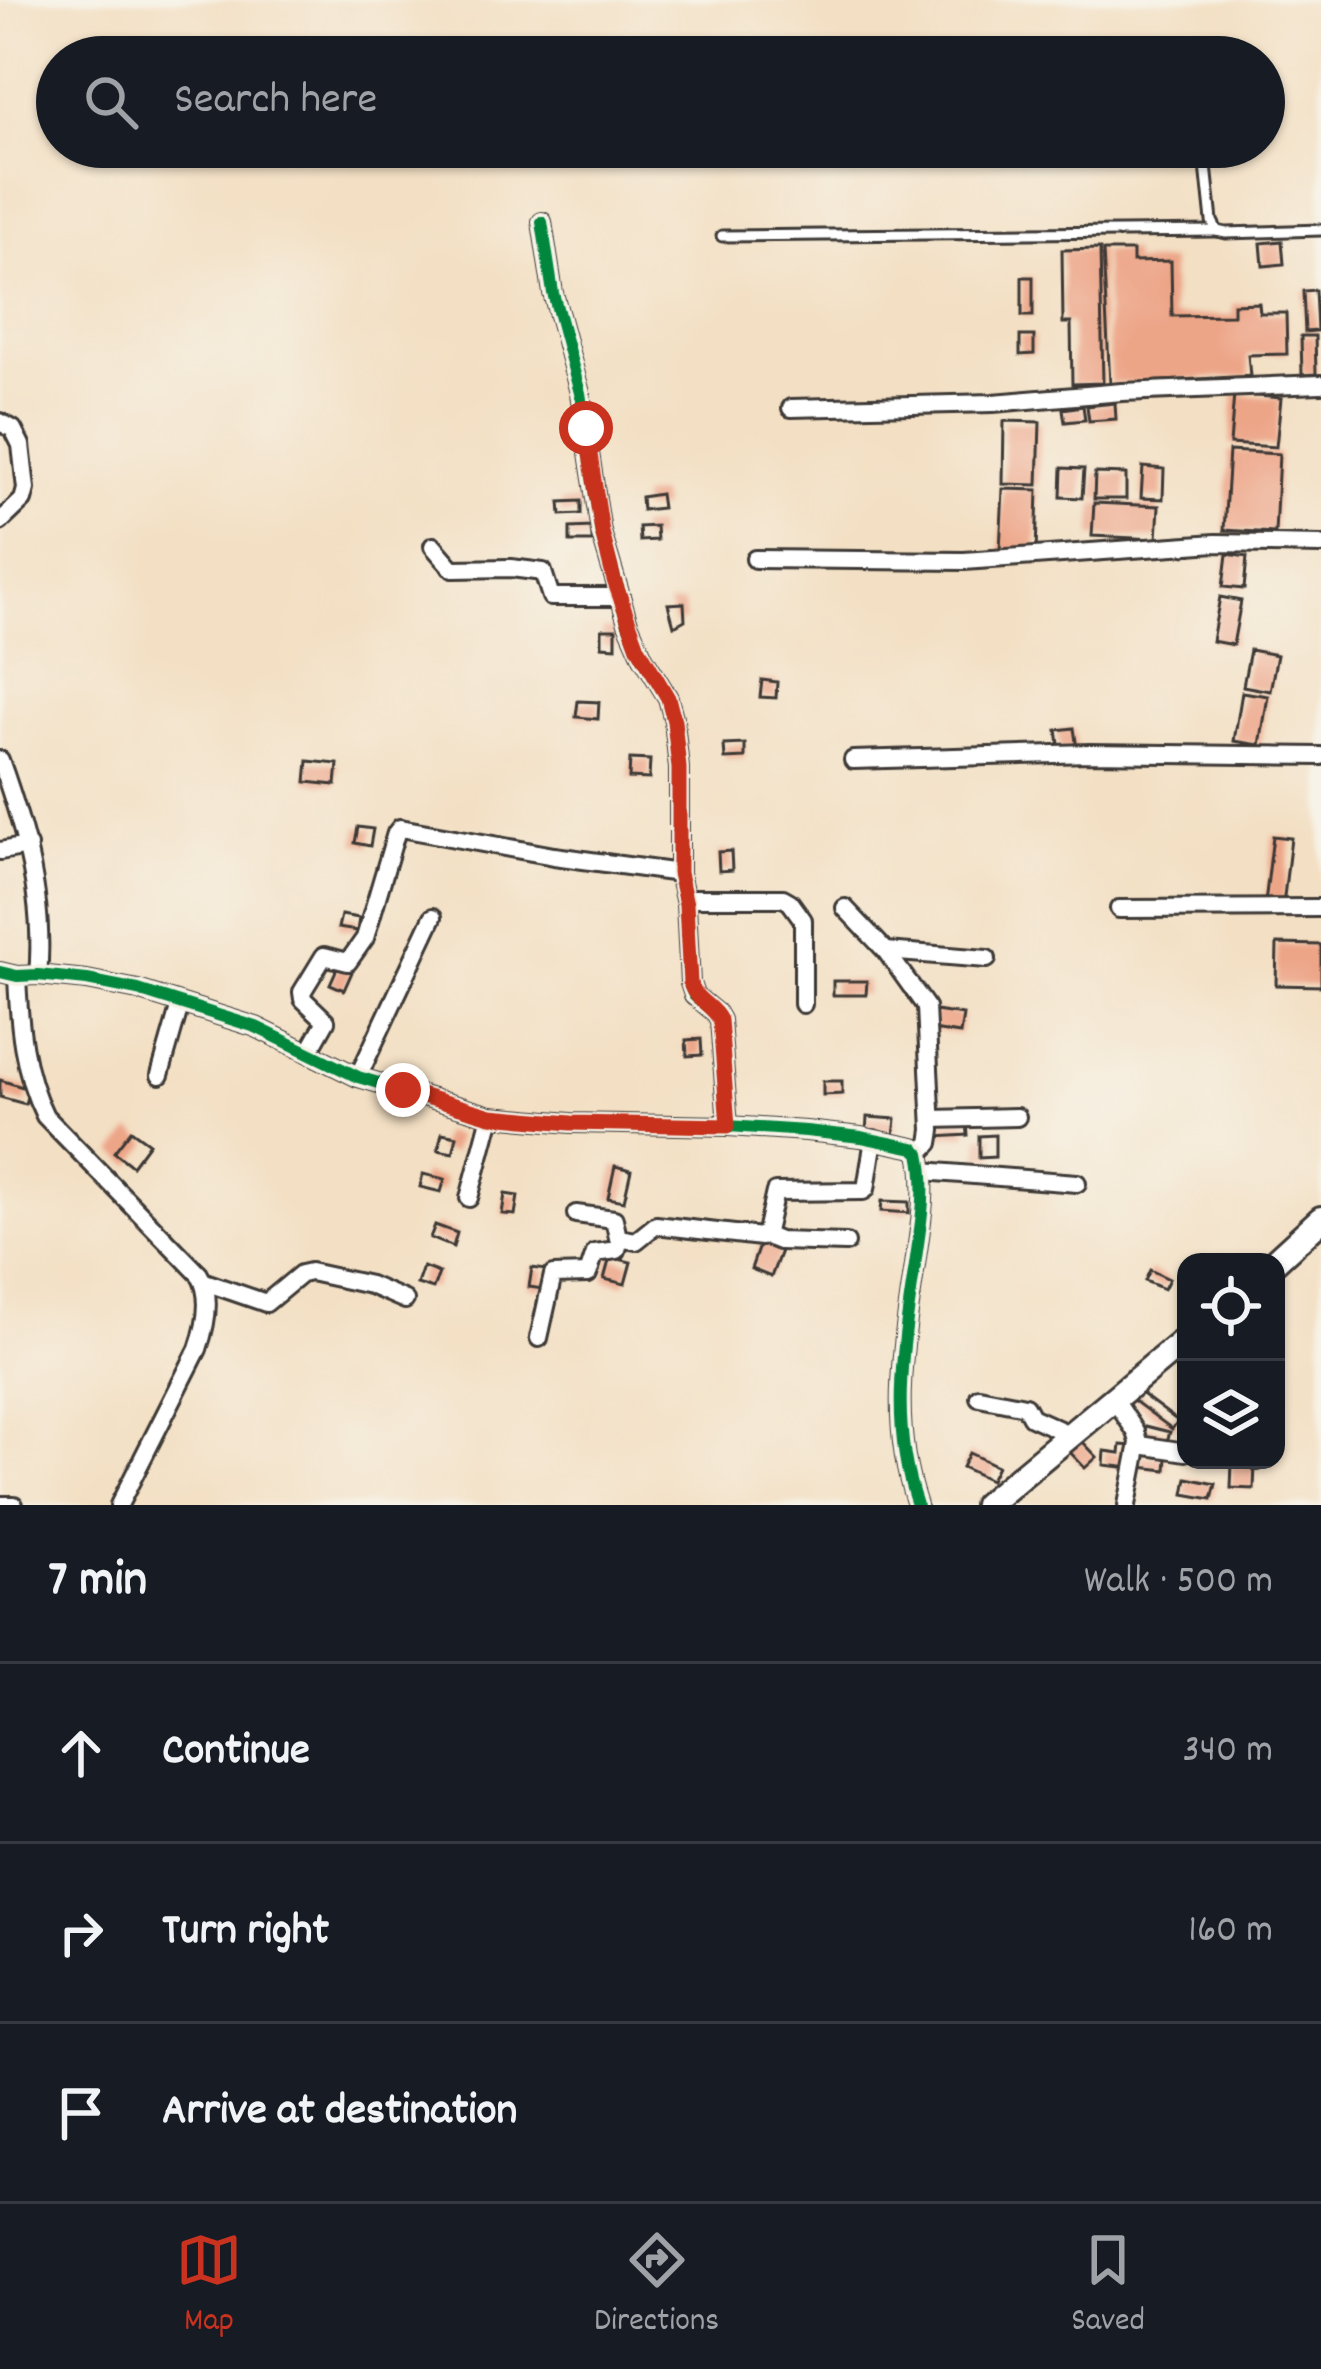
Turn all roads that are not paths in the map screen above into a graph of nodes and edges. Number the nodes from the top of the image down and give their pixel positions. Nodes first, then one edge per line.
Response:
1 (1207, 168) edge
2 (542, 222) dead end
3 (1321, 230) edge
4 (1217, 231) junction
5 (722, 236) dead end
6 (1321, 384) edge
7 (791, 408) dead end
8 (0, 422) edge
9 (0, 522) edge
10 (433, 545) dead end
11 (1321, 545) edge
12 (754, 559) dead end
13 (620, 597) junction
14 (1321, 756) edge
15 (0, 760) edge
16 (853, 760) dead end
17 (28, 846) junction
18 (0, 851) edge
19 (679, 873) junction
20 (685, 898) junction
21 (845, 908) dead end
22 (1321, 908) edge
23 (1119, 909) dead end
24 (433, 916) dead end
25 (886, 952) junction
26 (987, 959) dead end
27 (9, 974) edge
28 (38, 975) junction
29 (803, 1004) dead end
30 (180, 1005) junction
31 (308, 1053) junction
32 (160, 1075) dead end
33 (358, 1077) junction
34 (491, 1116) junction
35 (1017, 1118) dead end
36 (932, 1119) junction
37 (728, 1126) junction
38 (874, 1139) junction
39 (922, 1162) junction
40 (1077, 1183) dead end
41 (469, 1198) dead end
42 (576, 1214) dead end
43 (1321, 1219) edge
44 (764, 1235) junction
45 (620, 1239) junction
46 (846, 1243) dead end
47 (1284, 1253) edge
48 (205, 1282) junction
49 (405, 1300) dead end
50 (539, 1338) dead end
51 (1177, 1346) edge
52 (979, 1397) dead end
53 (1114, 1399) junction
54 (1071, 1435) junction
55 (1138, 1443) junction
56 (1177, 1451) edge
57 (0, 1504) edge
58 (14, 1505) edge
59 (119, 1505) edge
60 (917, 1505) edge
61 (986, 1505) edge
62 (1127, 1505) edge

1 - 4 lane
2 - 13 street
3 - 4 lane
4 - 5 lane
6 - 7 street
8 - 9 street
10 - 13 street
11 - 12 street
13 - 19 street
14 - 16 street
15 - 17 street
17 - 18 street
17 - 28 street
19 - 20 street
19 - 31 street
20 - 29 street
20 - 37 street
21 - 25 street
22 - 23 street
24 - 33 street
25 - 26 street
25 - 36 street
27 - 28 street
27 - 48 street
28 - 30 street
30 - 31 street
30 - 32 street
31 - 33 street
33 - 34 street
34 - 37 street
34 - 41 street
35 - 36 street
36 - 39 street
37 - 38 street
38 - 39 street
38 - 44 street
39 - 40 street
39 - 60 street
42 - 45 street
43 - 47 street
44 - 45 street
44 - 46 street
45 - 50 street
48 - 49 street
48 - 59 street
51 - 53 street
52 - 54 street
53 - 54 street
53 - 55 street
54 - 61 street
55 - 56 street
55 - 62 street
57 - 58 street

